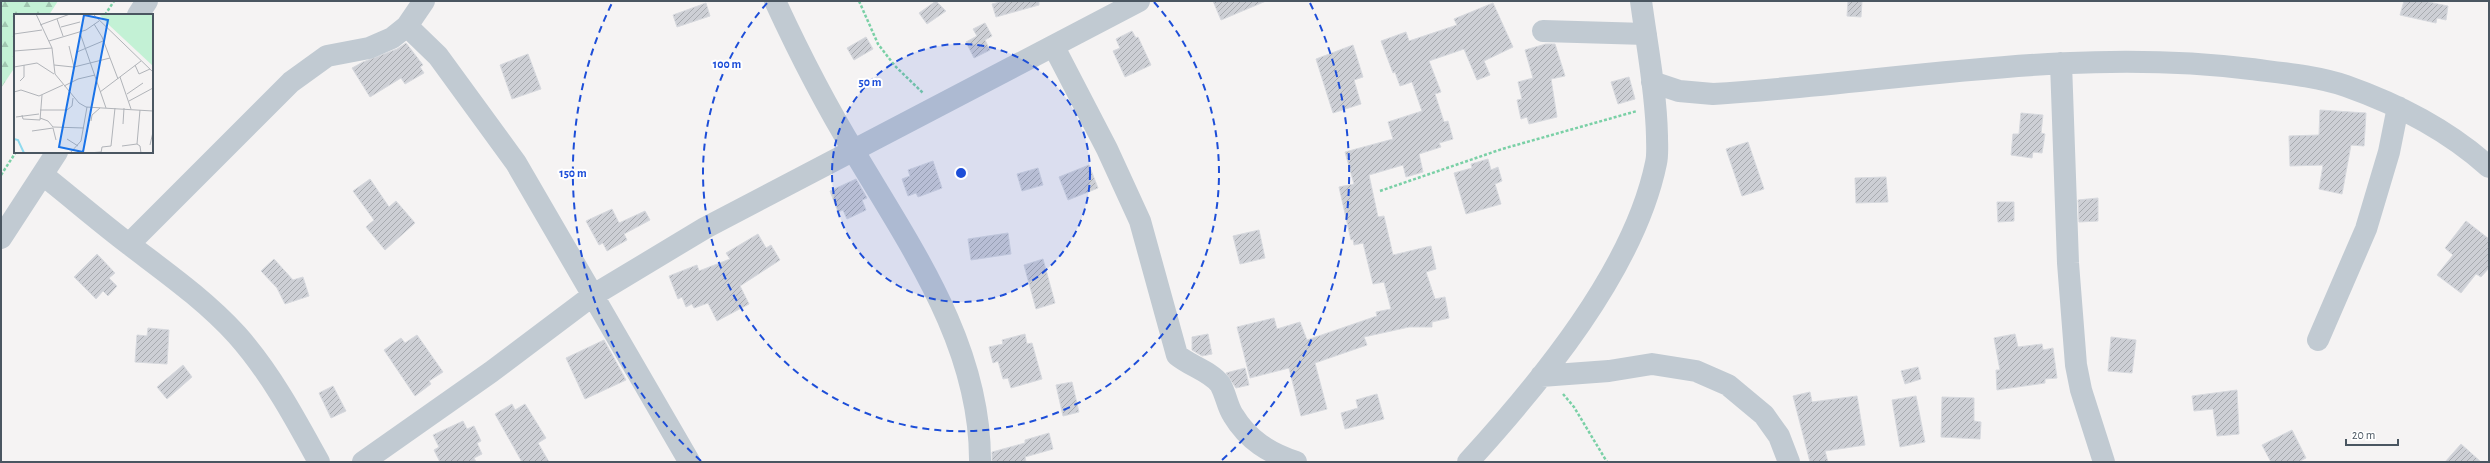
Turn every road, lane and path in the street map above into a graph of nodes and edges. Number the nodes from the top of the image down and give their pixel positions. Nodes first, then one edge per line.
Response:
1 (114, 1) edge
2 (147, 1) edge
3 (424, 1) edge
4 (775, 1) edge
5 (859, 1) edge
6 (1140, 1) edge
7 (1641, 1) edge
8 (106, 14) edge
9 (139, 14) edge
10 (408, 26) junction
11 (1543, 31) dead end
12 (1646, 34) junction
13 (1054, 47) junction
14 (2062, 63) junction
15 (1652, 82) junction
16 (1656, 105) junction
17 (936, 106) junction
18 (2398, 106) junction
19 (854, 151) junction
20 (15, 153) edge
21 (56, 153) edge
22 (2489, 167) edge
23 (1, 175) edge
24 (43, 175) junction
25 (1380, 191) dead end
26 (1, 238) edge
27 (129, 244) junction
28 (592, 296) junction
29 (2318, 340) dead end
30 (1541, 376) junction
31 (689, 461) edge
32 (319, 462) edge
33 (363, 462) edge
34 (980, 462) edge
35 (1296, 462) edge
36 (1468, 462) edge
37 (1607, 462) edge
38 (1789, 462) edge
39 (2104, 462) edge

1 - 8 path
2 - 9 street
3 - 10 street
4 - 19 street
5 - 17 path
6 - 13 street
7 - 12 street
10 - 27 street
10 - 28 street
11 - 12 street
12 - 15 street
13 - 17 street
13 - 35 street
14 - 15 street
14 - 18 street
14 - 39 street
15 - 16 street
16 - 25 path
16 - 30 street
17 - 19 street
18 - 22 street
18 - 29 street
19 - 28 street
19 - 34 street
20 - 23 path
21 - 24 street
24 - 26 street
24 - 27 street
27 - 32 street
28 - 31 street
28 - 33 street
30 - 36 street
30 - 37 path
30 - 38 street

